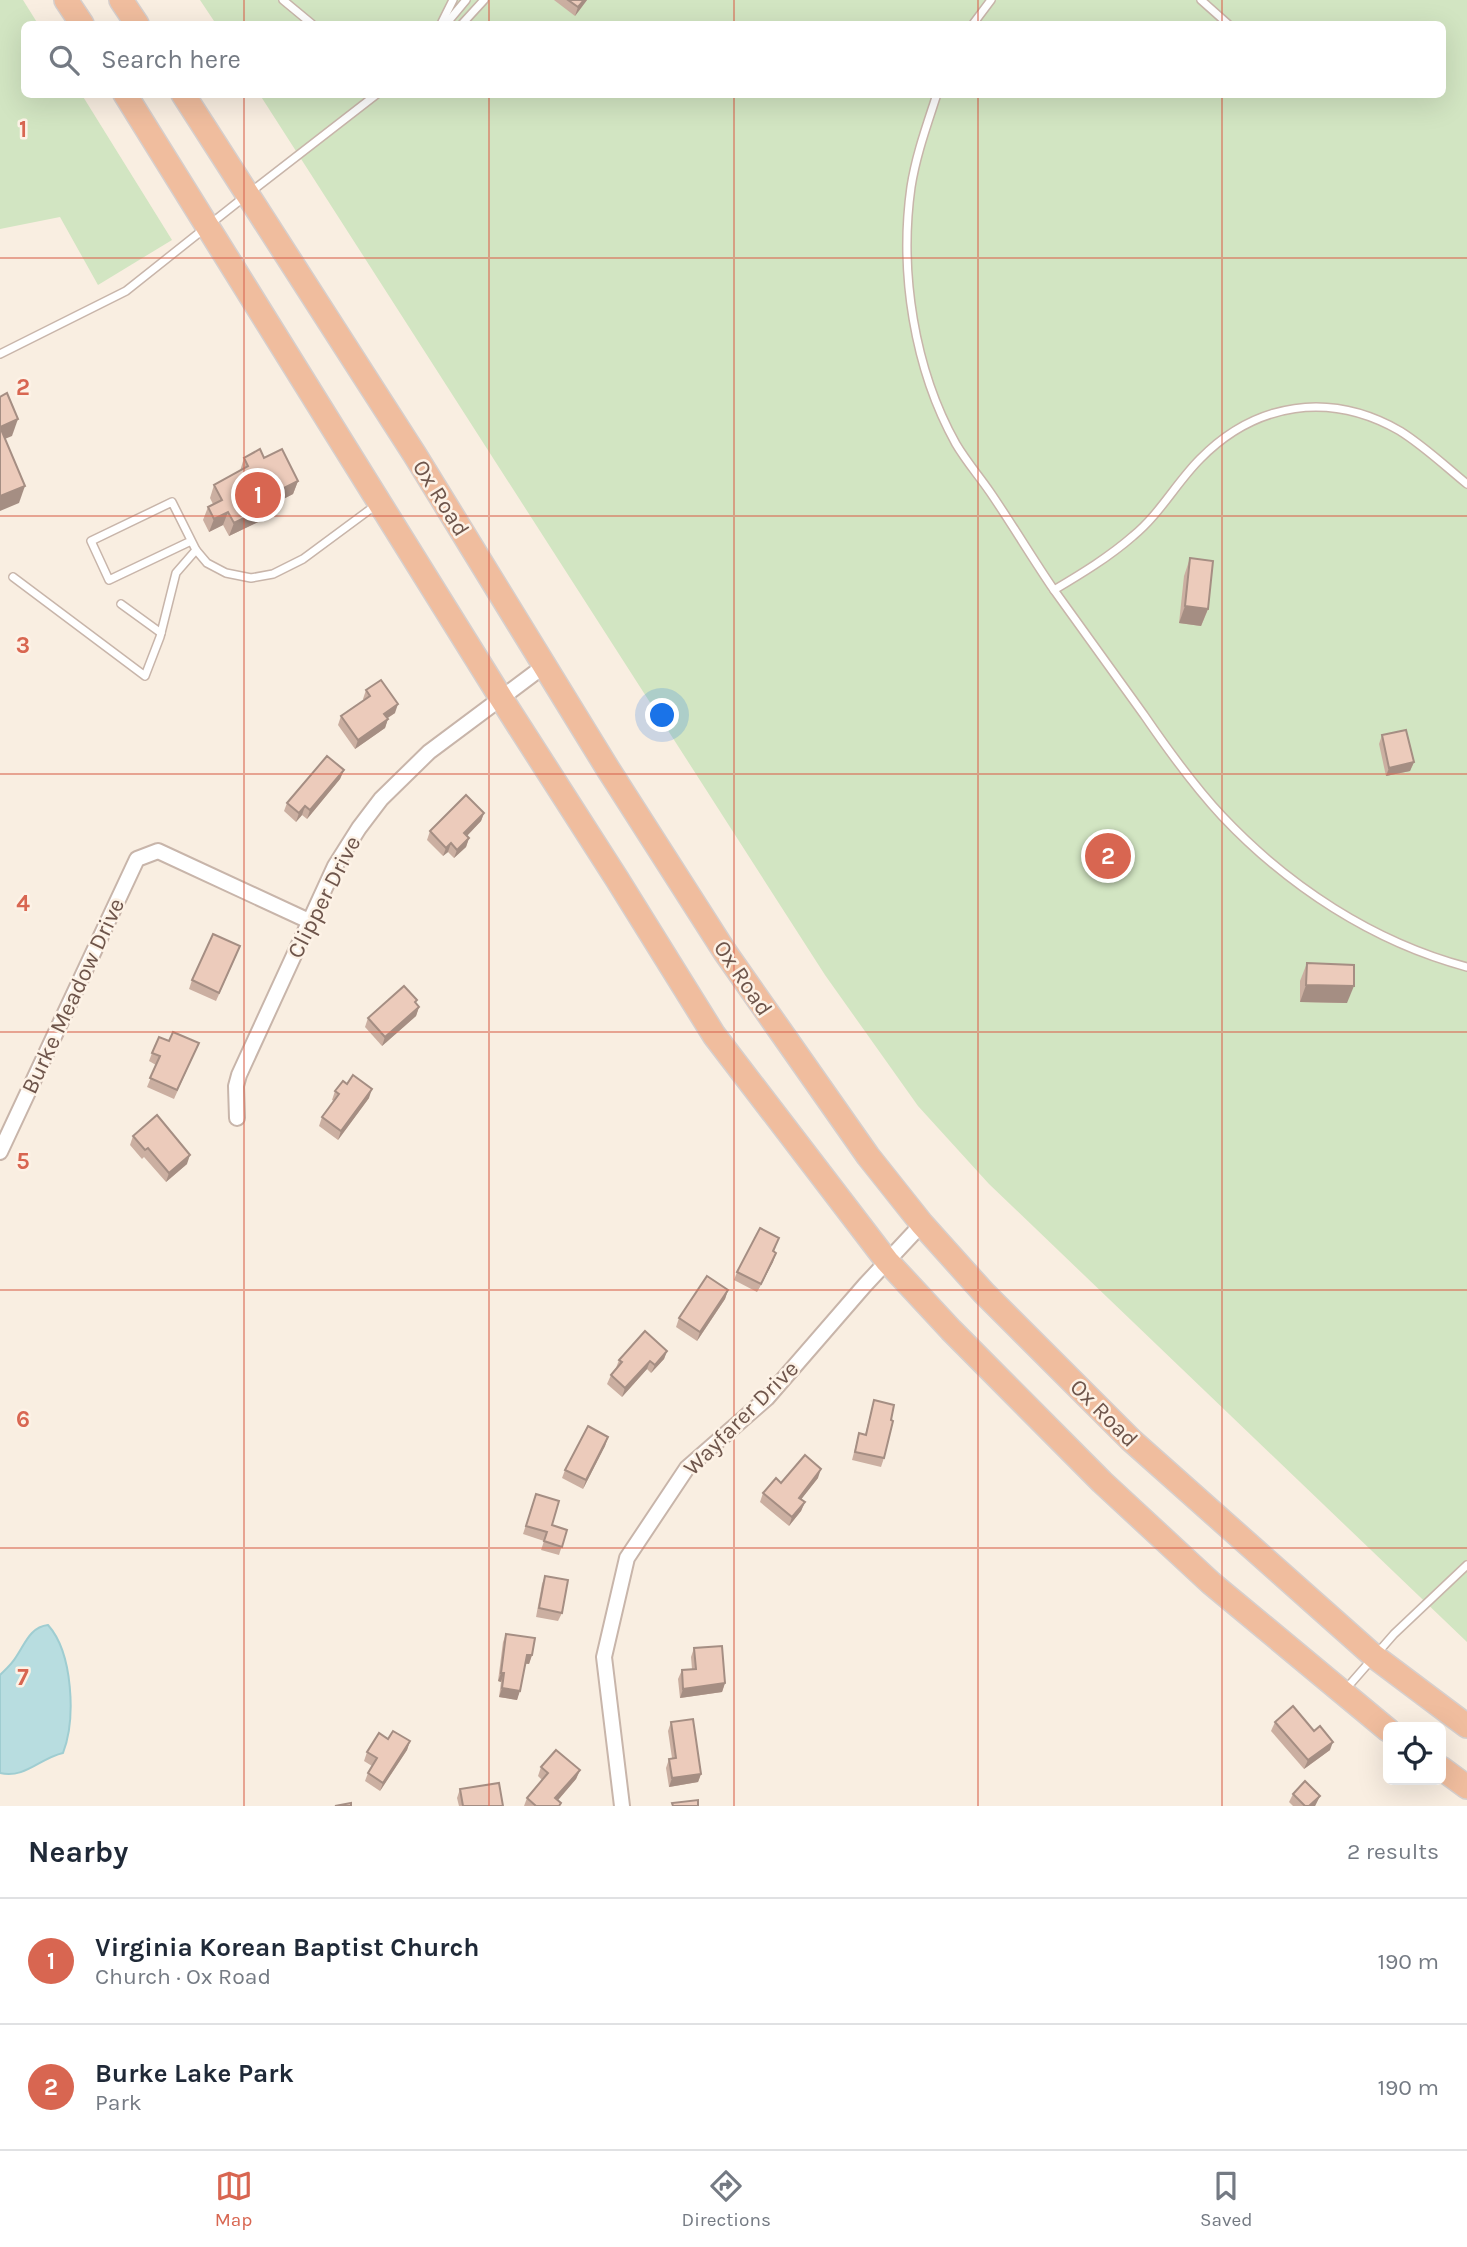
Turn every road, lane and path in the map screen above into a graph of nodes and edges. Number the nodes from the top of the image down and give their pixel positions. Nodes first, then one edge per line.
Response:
1 (66, 0) edge
2 (121, 0) edge
3 (283, 0) edge
4 (453, 0) edge
5 (466, 0) edge
6 (484, 0) edge
7 (991, 0) edge
8 (1201, 0) edge
9 (80, 21) edge
10 (135, 21) edge
11 (308, 21) edge
12 (445, 21) edge
13 (447, 21) edge
14 (465, 21) edge
15 (976, 21) edge
16 (1225, 21) edge
17 (127, 98) edge
18 (186, 98) edge
19 (372, 98) edge
20 (936, 98) edge
21 (248, 194) junction
22 (206, 226) junction
23 (0, 354) edge
24 (1467, 484) edge
25 (379, 503) junction
26 (191, 541) junction
27 (196, 550) junction
28 (13, 577) dead end
29 (1054, 590) junction
30 (121, 604) dead end
31 (161, 633) junction
32 (544, 666) junction
33 (501, 698) junction
34 (309, 921) junction
35 (1467, 967) edge
36 (237, 1118) dead end
37 (0, 1152) edge
38 (922, 1224) junction
39 (887, 1261) junction
40 (1467, 1565) edge
41 (1375, 1657) junction
42 (1343, 1693) junction
43 (1383, 1726) edge
44 (1467, 1726) edge
45 (1446, 1772) edge
46 (1467, 1787) edge
47 (622, 1806) edge

1 - 9 highway
2 - 10 highway
3 - 11 lane
4 - 12 lane
5 - 13 lane
6 - 14 lane
7 - 15 lane
8 - 16 lane
17 - 22 highway
18 - 21 highway, Ox Road
19 - 21 lane
20 - 29 lane
21 - 22 lane
21 - 32 highway, Ox Road
22 - 23 lane
22 - 25 highway
24 - 29 lane
25 - 27 lane
25 - 33 highway
26 - 26 lane
26 - 27 lane
27 - 31 lane
28 - 31 lane
29 - 35 lane
30 - 31 lane
32 - 33 street, Clipper Drive
32 - 38 highway, Ox Road
33 - 34 street, Clipper Drive
33 - 39 highway
34 - 36 street, Clipper Drive
34 - 37 street, Burke Meadow Drive
38 - 39 street, Wayfarer Drive
38 - 41 highway, Ox Road
39 - 42 highway
39 - 47 street, Wayfarer Drive
40 - 41 lane
41 - 42 lane
41 - 44 highway, Ox Road
42 - 43 highway
45 - 46 highway

